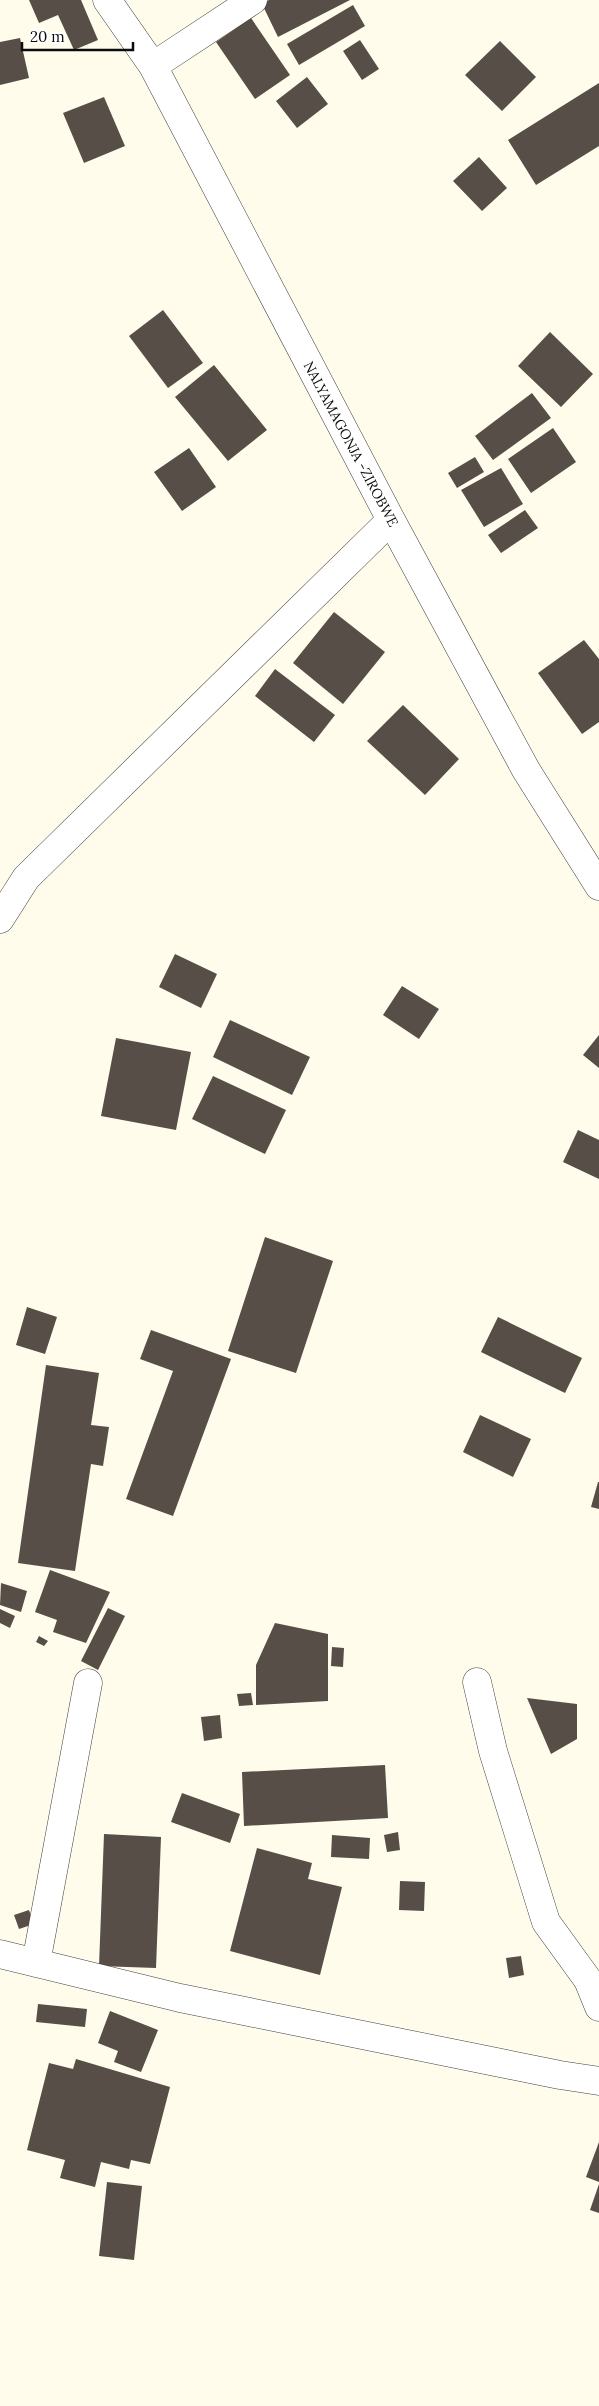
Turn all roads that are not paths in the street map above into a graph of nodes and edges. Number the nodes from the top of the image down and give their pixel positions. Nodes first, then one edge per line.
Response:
1 (107, 0) edge
2 (253, 0) edge
3 (153, 66) junction
4 (391, 520) junction
5 (599, 886) edge
6 (0, 919) edge
7 (477, 1682) dead end
8 (88, 1684) dead end
9 (0, 1954) edge
10 (36, 1963) junction
11 (599, 2007) edge
12 (599, 2081) edge

1 - 3 street, NALYAMAGONJA -ZIROBWE
2 - 3 street
3 - 4 street, NALYAMAGONJA -ZIROBWE
4 - 5 street, NALYAMAGONJA -ZIROBWE
4 - 6 street
7 - 11 street
8 - 10 street
9 - 10 street
10 - 12 street

